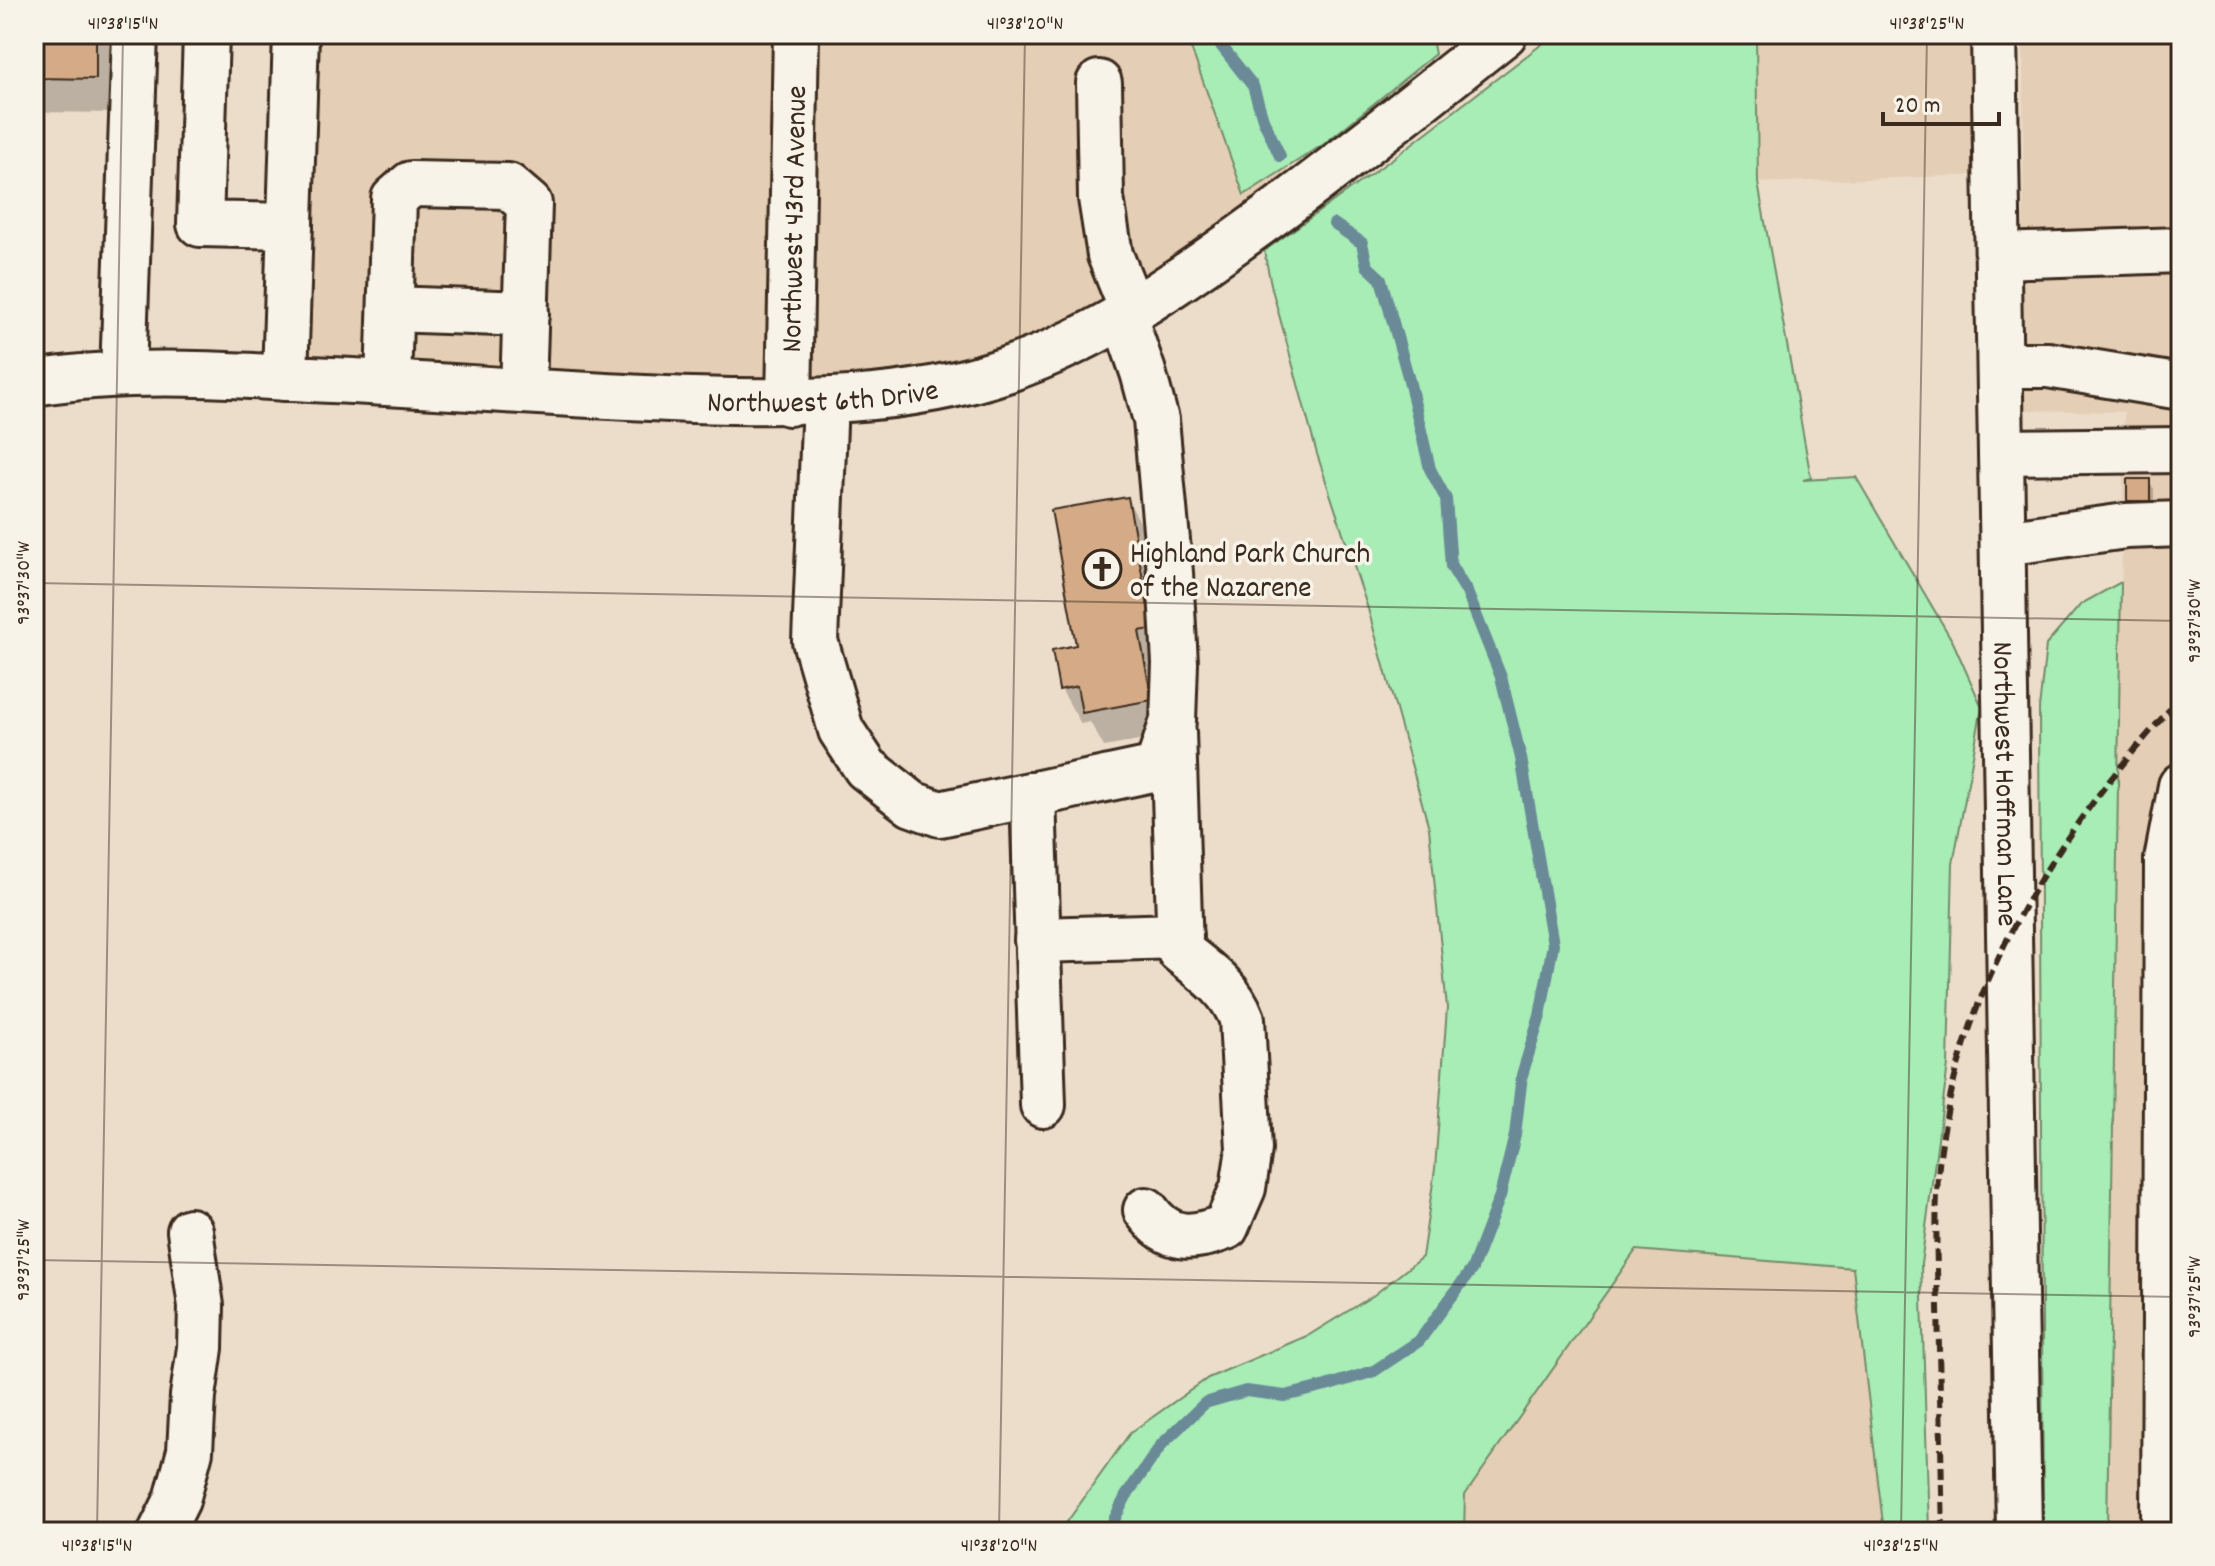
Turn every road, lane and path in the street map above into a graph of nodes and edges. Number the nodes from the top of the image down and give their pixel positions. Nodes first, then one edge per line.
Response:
1 (135, 34) edge
2 (206, 34) edge
3 (296, 34) edge
4 (796, 34) edge
5 (1504, 34) edge
6 (1994, 34) edge
7 (1099, 83) dead end
8 (290, 226) junction
9 (2181, 250) edge
10 (1998, 256) junction
11 (391, 309) junction
12 (526, 314) junction
13 (1128, 314) junction
14 (2000, 365) junction
15 (123, 374) junction
16 (285, 378) junction
17 (34, 383) edge
18 (388, 383) junction
19 (2181, 387) edge
20 (523, 391) junction
21 (807, 402) junction
22 (2181, 450) edge
23 (2001, 452) junction
24 (2181, 524) edge
25 (2003, 543) junction
26 (1173, 721) junction
27 (2181, 786) edge
28 (1033, 795) junction
29 (1180, 936) junction
30 (1037, 940) junction
31 (1043, 1105) dead end
32 (1146, 1210) dead end
33 (190, 1231) dead end
34 (161, 1532) edge
35 (2019, 1532) edge
36 (2164, 1532) edge

1 - 15 street
2 - 8 street
3 - 8 street
4 - 21 street, Northwest 43rd Avenue
5 - 13 street, Northwest 6th Drive
6 - 10 street, Northwest Hoffman Lane
7 - 13 street
8 - 16 street
9 - 10 street
10 - 14 street, Northwest Hoffman Lane
11 - 12 street
11 - 12 street
11 - 18 street
12 - 20 street
13 - 21 street, Northwest 6th Drive
13 - 26 street
14 - 19 street
14 - 23 street, Northwest Hoffman Lane
15 - 16 street, Northwest 6th Drive
15 - 17 street, Northwest 6th Drive
16 - 18 street, Northwest 6th Drive
18 - 20 street, Northwest 6th Drive
20 - 21 street, Northwest 6th Drive
21 - 28 street, Northwest 43rd Avenue
22 - 23 street
23 - 25 street, Northwest Hoffman Lane
24 - 25 street
25 - 35 street, Northwest Hoffman Lane
26 - 28 street, Northwest 43rd Avenue
26 - 29 street
27 - 36 street
28 - 30 street
29 - 30 street
29 - 32 street
30 - 31 street
33 - 34 street

